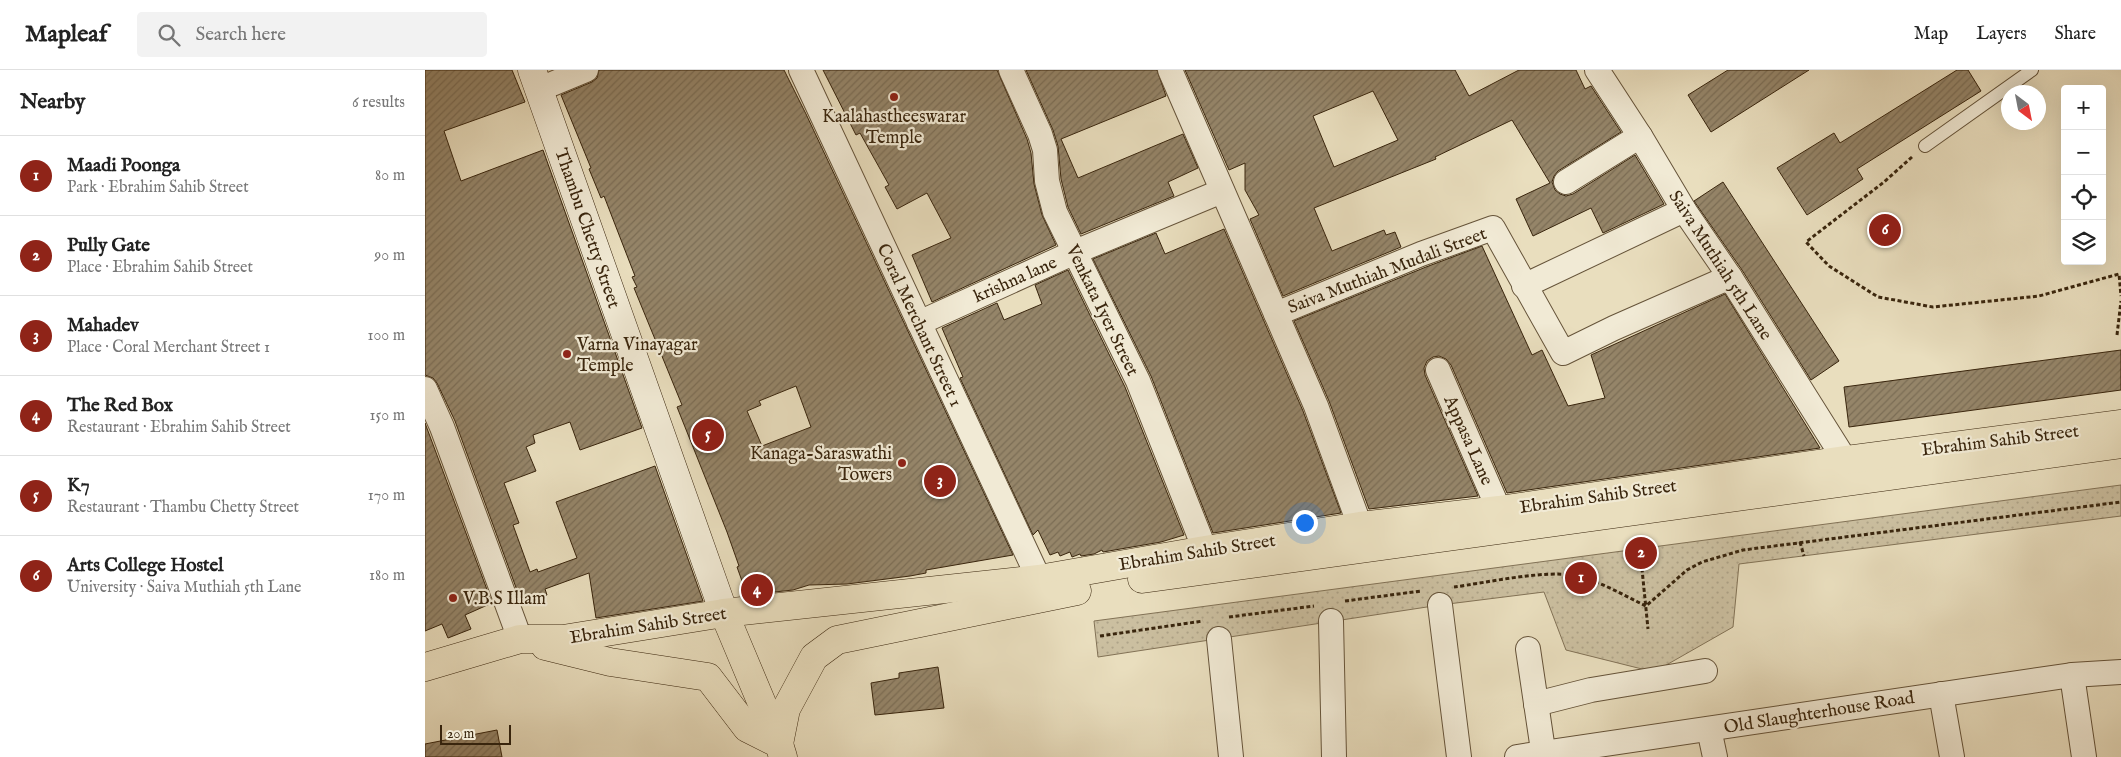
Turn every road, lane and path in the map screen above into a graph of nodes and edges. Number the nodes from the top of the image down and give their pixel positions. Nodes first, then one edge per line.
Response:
1 (586, 70) edge
2 (801, 70) edge
3 (1011, 70) edge
4 (1170, 70) edge
5 (1597, 70) edge
6 (2032, 70) edge
7 (536, 80) edge
8 (1640, 136) junction
9 (1925, 146) joint
10 (1566, 182) dead end
11 (1222, 191) junction
12 (1684, 210) junction
13 (1075, 252) junction
14 (1730, 277) junction
15 (1524, 286) junction
16 (2121, 296) edge
17 (2121, 301) edge
18 (1276, 314) junction
19 (919, 322) junction
20 (2117, 336) dead end
21 (1438, 370) dead end
22 (425, 389) edge
23 (2121, 424) edge
24 (2121, 444) edge
25 (1845, 460) junction
26 (2121, 502) edge
27 (1499, 510) junction
28 (1360, 526) junction
29 (1800, 542) junction
30 (1641, 549) dead end
31 (1205, 550) junction
32 (1804, 556) dead end
33 (1039, 579) junction
34 (1440, 594) junction
35 (827, 602) junction
36 (1646, 606) junction
37 (1332, 609) junction
38 (724, 613) junction
39 (1218, 625) junction
40 (1648, 629) dead end
41 (1101, 636) dead end
42 (520, 639) junction
43 (837, 640) junction
44 (1528, 649) dead end
45 (425, 667) edge
46 (1705, 671) dead end
47 (2121, 672) edge
48 (2072, 675) junction
49 (1941, 694) junction
50 (1536, 704) junction
51 (1709, 729) junction
52 (781, 751) edge
53 (1608, 751) edge
54 (1543, 755) edge
55 (1231, 757) edge
56 (1334, 757) edge
57 (1459, 757) edge
58 (1517, 757) edge
59 (1715, 757) edge
60 (1952, 757) edge
61 (2084, 757) edge

1 - 7 street
2 - 19 street, Coral Merchant Street 1
3 - 13 street, Venkata Iyer Street
4 - 11 street, Saiva Muthiah Mudali Street
5 - 8 street, Saiva Muthiah 5th Lane
6 - 9 lane
7 - 38 street, Thambu Chetty Street
8 - 10 street
8 - 12 street, Saiva Muthiah 5th Lane
9 - 16 path
11 - 13 street, krishna lane
11 - 18 street, Saiva Muthiah Mudali Street
12 - 14 street, Saiva Muthiah 5th Lane
12 - 15 street
13 - 19 street, krishna lane
13 - 31 street, Venkata Iyer Street
14 - 15 street, Saiva Muthiah Mudali Street
14 - 25 street, Saiva Muthiah 5th Lane
15 - 18 street, Saiva Muthiah Mudali Street
17 - 20 path
18 - 28 street, Saiva Muthiah Mudali Street
19 - 33 street, Coral Merchant Street 1
21 - 27 street, Appasa Lane
22 - 42 street
23 - 25 main road, Ebrahim Sahib Street
24 - 43 main road, Ebrahim Sahib Street
25 - 27 main road, Ebrahim Sahib Street
26 - 29 path
27 - 28 main road, Ebrahim Sahib Street
28 - 31 main road, Ebrahim Sahib Street
29 - 32 path
29 - 36 path
30 - 36 path
31 - 33 main road, Ebrahim Sahib Street
33 - 35 main road, Ebrahim Sahib Street
34 - 36 path
34 - 37 path
34 - 57 street
35 - 38 main road, Ebrahim Sahib Street
35 - 43 main road
36 - 40 path
37 - 39 path
37 - 56 street
38 - 42 main road, Ebrahim Sahib Street
38 - 52 main road
39 - 41 path
39 - 55 street
42 - 45 main road, Ebrahim Sahib Street
42 - 52 main road
43 - 52 main road, Ebrahim Sahib Street
44 - 50 street
46 - 50 street
47 - 48 street, Old Slaughterhouse Road
48 - 49 street, Old Slaughterhouse Road
48 - 61 street
49 - 51 street, Old Slaughterhouse Road
49 - 60 street
50 - 54 street
51 - 53 street, Old Slaughterhouse Road
51 - 59 street
53 - 54 street, Old Slaughterhouse Road
54 - 58 street, Old Slaughterhouse Road

